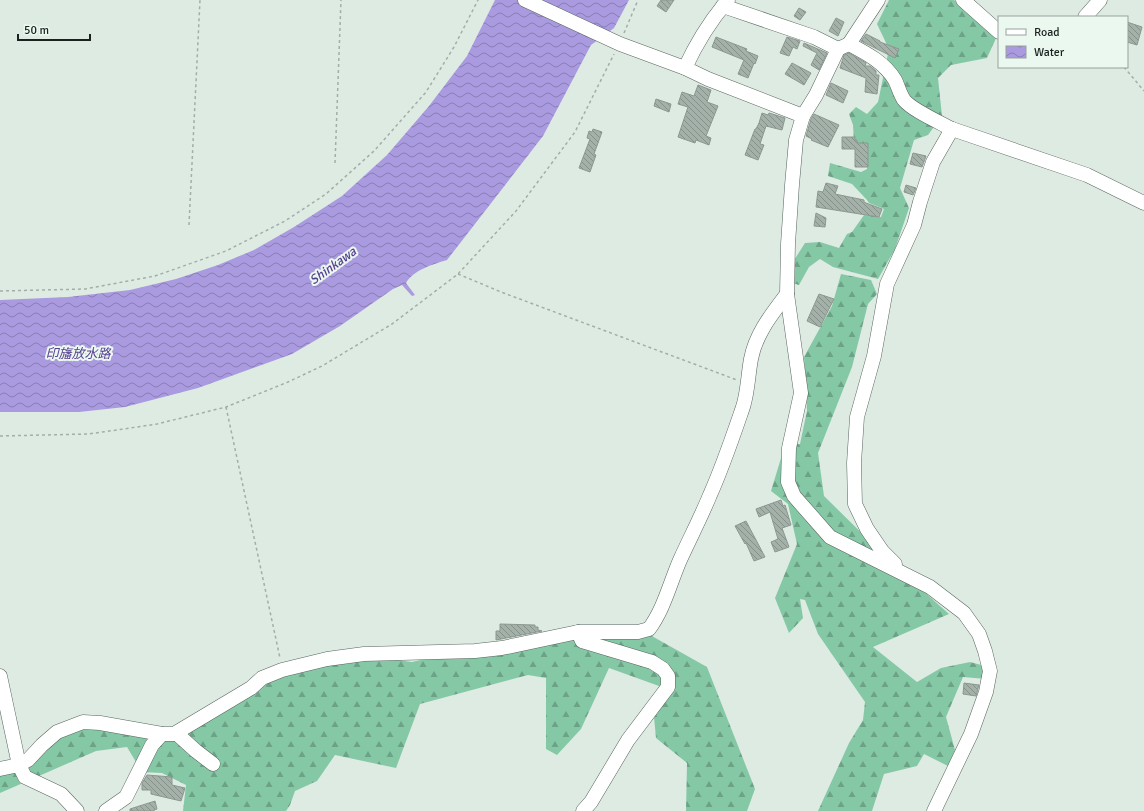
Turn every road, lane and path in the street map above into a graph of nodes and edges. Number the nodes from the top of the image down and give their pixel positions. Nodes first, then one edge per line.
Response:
1 (200, 0) edge
2 (341, 0) edge
3 (478, 0) edge
4 (525, 0) edge
5 (638, 0) edge
6 (878, 0) edge
7 (963, 0) edge
8 (1100, 0) edge
9 (725, 3) edge
10 (1086, 16) edge
11 (998, 31) edge
12 (620, 44) junction
13 (844, 46) junction
14 (685, 68) junction
15 (1125, 68) edge
16 (1144, 90) edge
17 (803, 116) junction
18 (952, 129) junction
19 (335, 163) dead end
20 (1144, 203) edge
21 (189, 225) dead end
22 (458, 274) junction
23 (0, 291) edge
24 (787, 294) junction
25 (748, 384) junction
26 (226, 407) junction
27 (0, 436) edge
28 (906, 574) junction
29 (578, 632) junction
30 (282, 670) junction
31 (0, 676) edge
32 (176, 733) junction
33 (162, 734) junction
34 (214, 764) dead end
35 (19, 765) junction
36 (0, 769) edge
37 (77, 811) edge
38 (106, 811) edge
39 (583, 811) edge
40 (934, 811) edge

1 - 21 path
2 - 19 path
3 - 23 path
4 - 12 street
5 - 12 path
6 - 13 street
7 - 11 street
8 - 10 street
9 - 13 street
9 - 14 street
12 - 14 street
12 - 22 path
13 - 17 street
13 - 18 street
14 - 17 street
15 - 16 path
17 - 24 street
18 - 20 street
18 - 28 street
22 - 25 path
22 - 26 path
24 - 25 street
24 - 28 street
25 - 29 street
26 - 27 path
26 - 30 path
28 - 40 street
29 - 30 street
29 - 39 street
30 - 32 street
31 - 35 street
32 - 33 street
32 - 34 street
33 - 35 street
33 - 38 street
35 - 36 street
35 - 37 street

